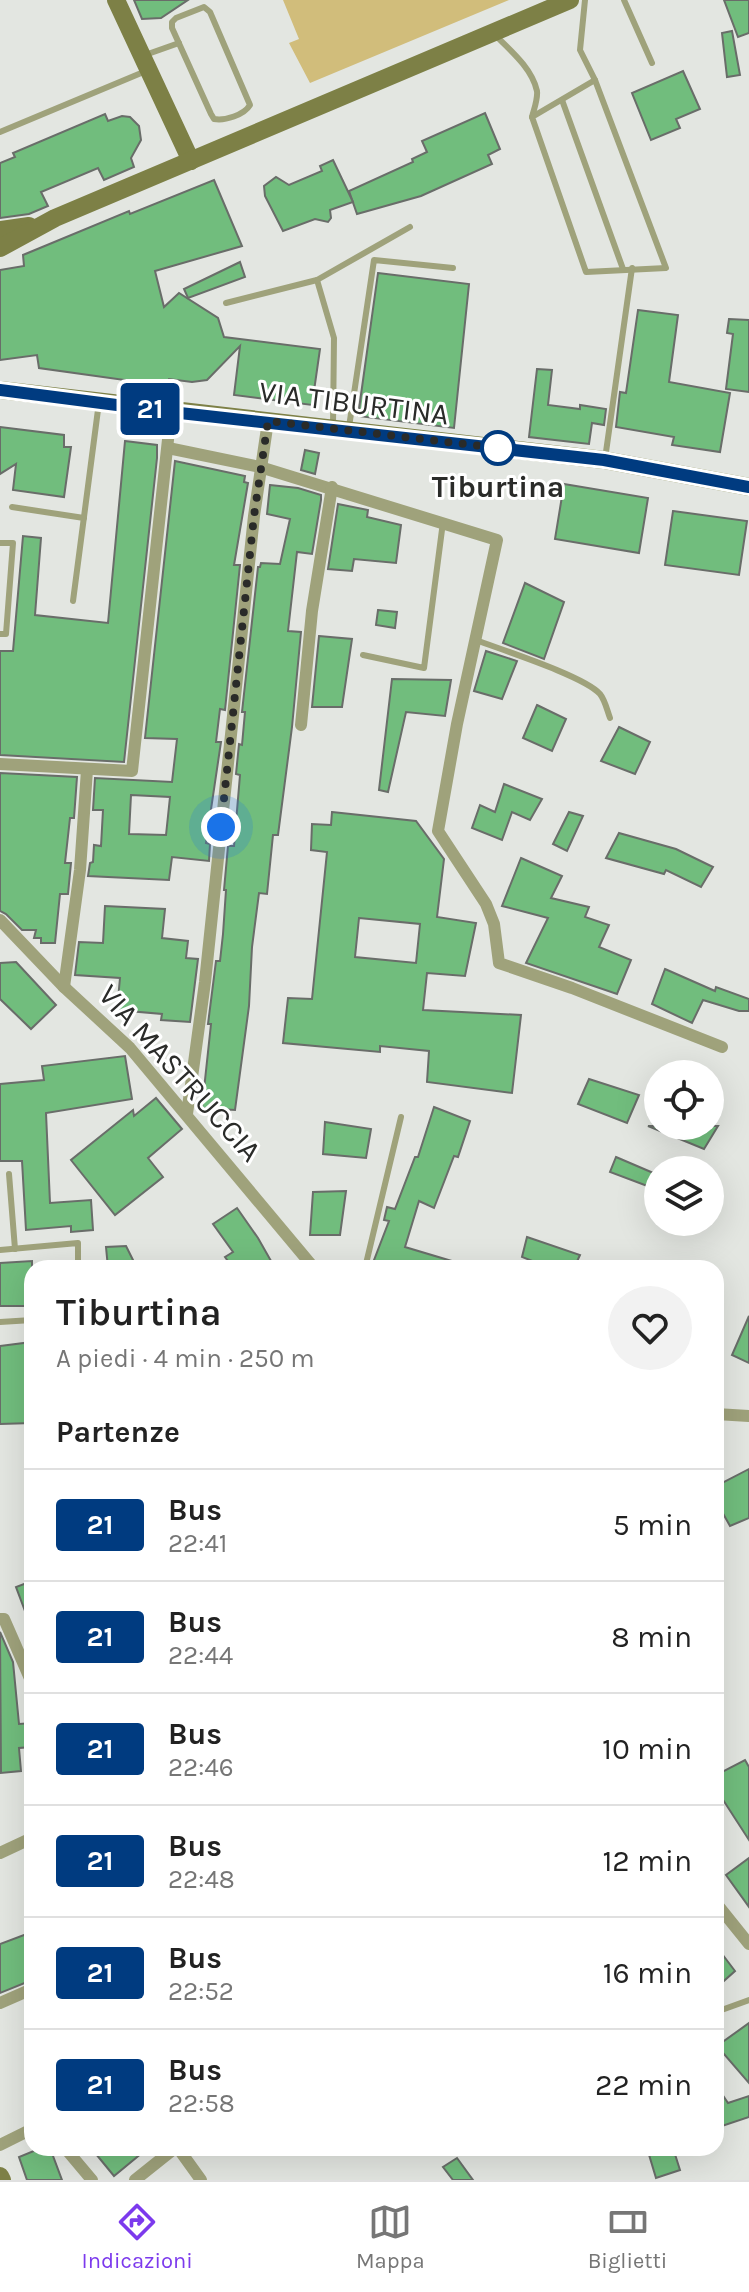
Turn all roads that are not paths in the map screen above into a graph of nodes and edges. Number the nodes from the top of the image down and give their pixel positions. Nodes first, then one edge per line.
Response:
1 (116, 0) edge
2 (570, 0) edge
3 (585, 0) edge
4 (624, 0) edge
5 (492, 32) junction
6 (179, 43) junction
7 (146, 63) junction
8 (652, 63) dead end
9 (595, 80) junction
10 (562, 100) junction
11 (532, 117) junction
12 (0, 132) edge
13 (191, 161) junction
14 (55, 218) junction
15 (410, 227) dead end
16 (0, 230) edge
17 (0, 248) edge
18 (453, 268) dead end
19 (632, 268) junction
20 (623, 269) junction
21 (317, 280) junction
22 (226, 303) dead end
23 (0, 390) edge
24 (99, 402) junction
25 (171, 412) junction
26 (268, 421) junction
27 (341, 430) junction
28 (168, 448) junction
29 (604, 460) junction
30 (260, 467) junction
31 (332, 487) junction
32 (749, 487) edge
33 (12, 507) dead end
34 (84, 518) junction
35 (443, 522) junction
36 (0, 543) edge
37 (73, 601) dead end
38 (0, 634) edge
39 (476, 640) junction
40 (363, 655) dead end
41 (610, 718) dead end
42 (301, 725) dead end
43 (0, 764) edge
44 (87, 770) junction
45 (0, 920) edge
46 (64, 987) junction
47 (722, 1047) dead end
48 (187, 1114) junction
49 (401, 1117) dead end
50 (9, 1174) dead end
51 (15, 1249) junction
52 (0, 1250) edge
53 (78, 1260) edge
54 (308, 1260) edge
55 (367, 1260) edge
56 (24, 1320) edge
57 (0, 1322) edge
58 (724, 1414) edge
59 (749, 1416) edge
60 (0, 1619) edge
61 (24, 1665) edge
62 (24, 1842) edge
63 (0, 1853) edge
64 (724, 1913) edge
65 (749, 1944) edge
66 (24, 1992) edge
67 (749, 2000) edge
68 (0, 2003) edge
69 (724, 2009) edge
70 (24, 2133) edge
71 (0, 2145) edge
72 (72, 2156) edge
73 (166, 2156) edge
74 (182, 2156) edge
75 (92, 2180) edge
76 (135, 2180) edge
77 (201, 2180) edge

1 - 7 main road
2 - 5 main road
3 - 9 lane
4 - 8 lane
5 - 11 lane
5 - 13 main road
6 - 6 lane
6 - 7 lane
7 - 12 lane
7 - 13 main road
9 - 10 lane
9 - 19 lane
10 - 11 lane
10 - 20 lane
11 - 20 lane
13 - 14 main road
14 - 16 main road
14 - 17 main road
15 - 21 lane
18 - 27 lane
19 - 20 lane
19 - 29 lane
21 - 22 lane
21 - 27 lane
23 - 24 main road, VIA TIBURTINA
24 - 25 main road, VIA TIBURTINA
24 - 34 lane
25 - 26 main road, VIA TIBURTINA
25 - 28 street
26 - 27 main road, VIA TIBURTINA
26 - 30 street
27 - 29 main road, VIA TIBURTINA
28 - 30 street
28 - 44 street
29 - 32 main road, VIA TIBURTINA
30 - 31 street
30 - 48 street
31 - 35 street
31 - 42 street
33 - 34 lane
34 - 37 lane
35 - 39 street
35 - 40 lane
36 - 38 lane
39 - 41 lane
39 - 47 street
43 - 44 street
44 - 46 street
45 - 46 street, VIA MASTRUCCIA
46 - 48 street, VIA MASTRUCCIA
48 - 54 street, VIA MASTRUCCIA
49 - 55 lane
50 - 51 lane
51 - 52 lane
51 - 53 lane
56 - 57 lane
58 - 59 street
60 - 61 street
62 - 63 street
64 - 65 street
66 - 68 street
67 - 69 lane
70 - 71 street
72 - 75 street
73 - 76 street
74 - 77 street

